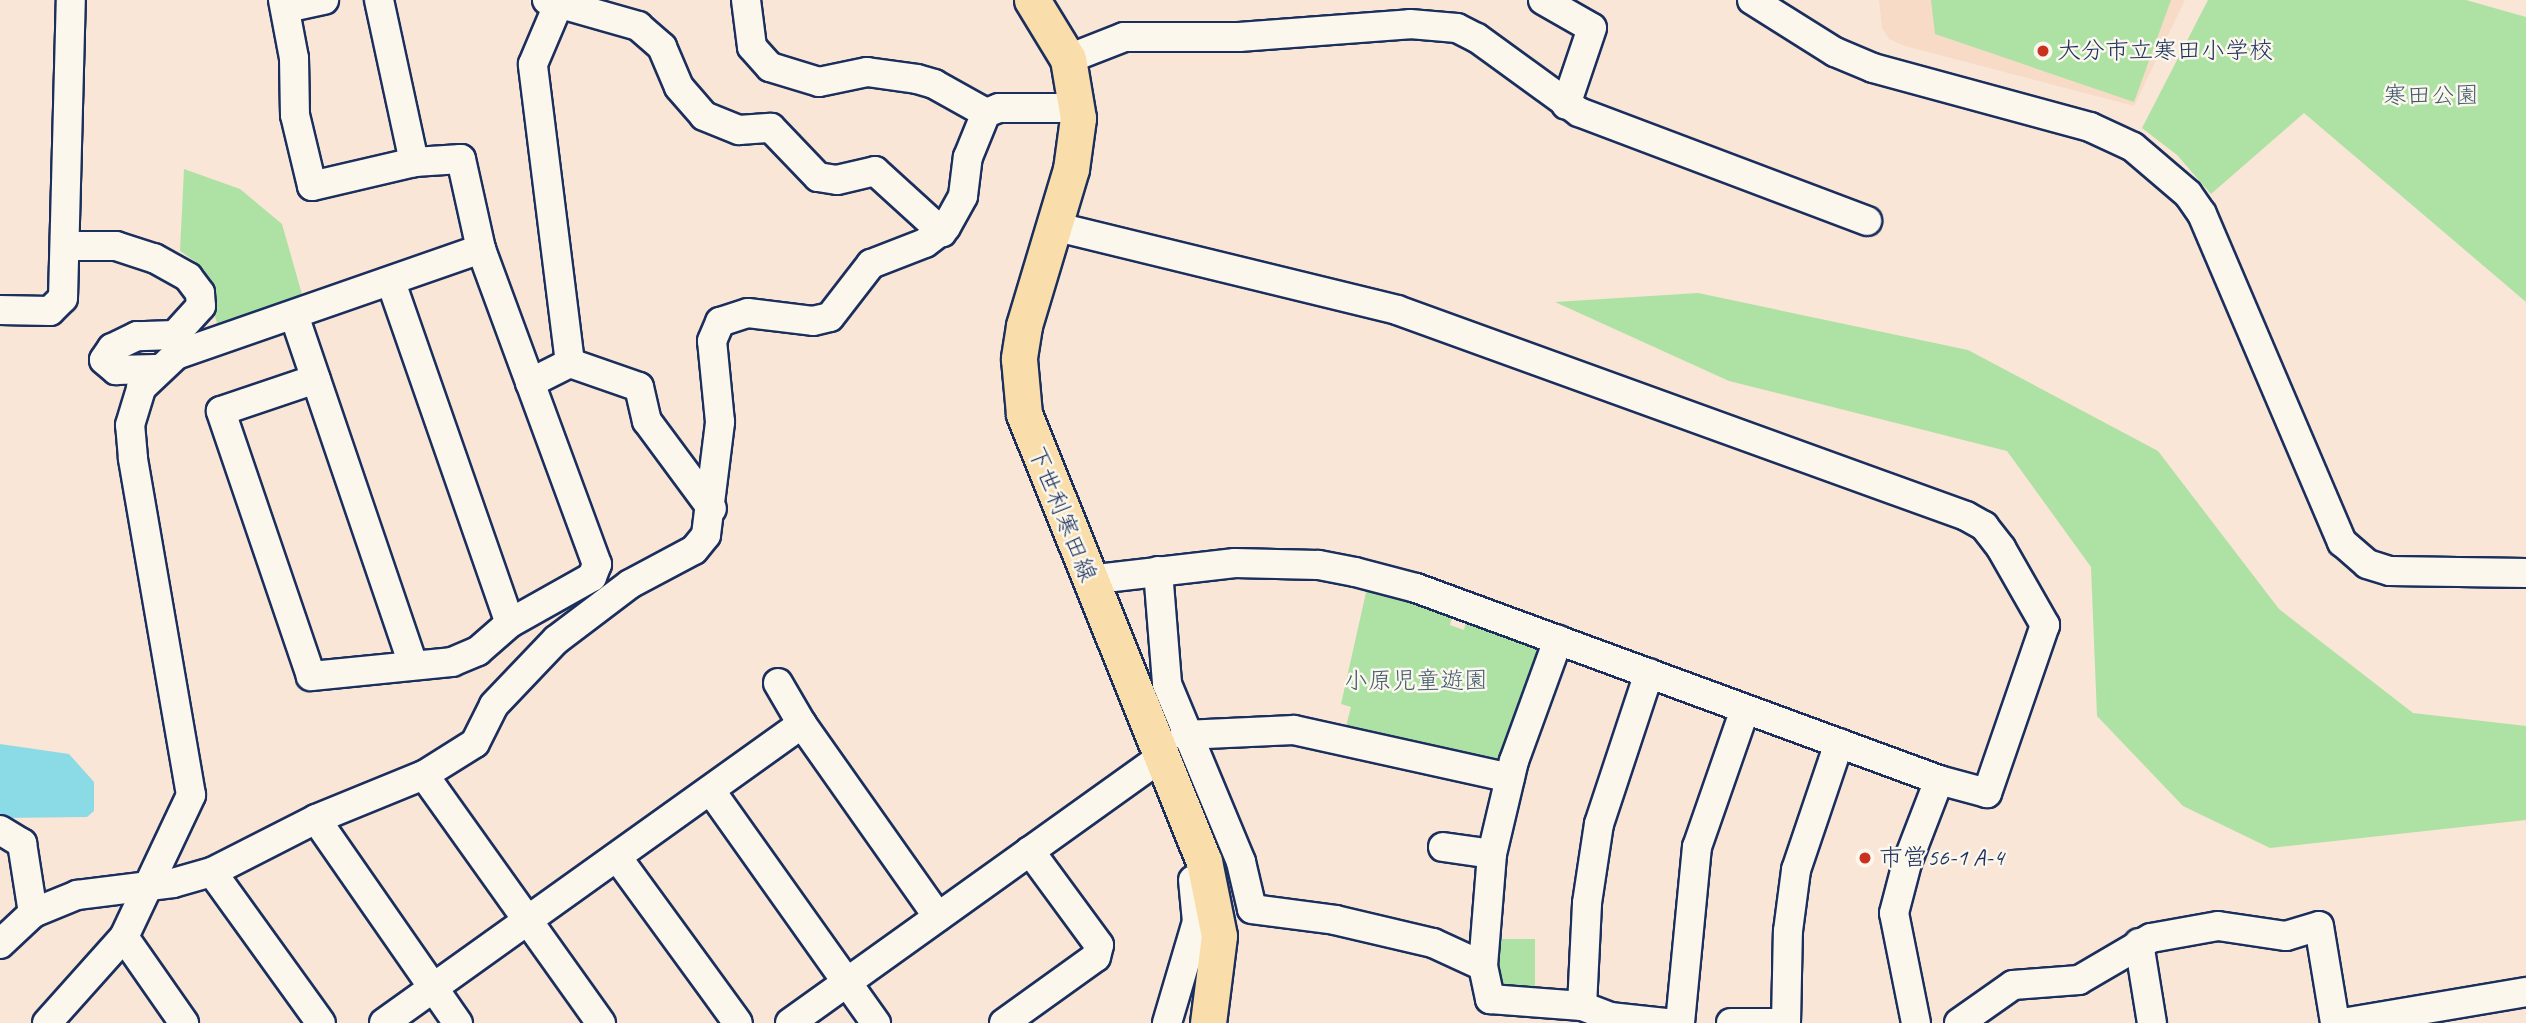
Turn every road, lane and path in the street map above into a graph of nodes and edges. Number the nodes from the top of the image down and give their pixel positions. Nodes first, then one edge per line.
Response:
1 (71, 0) edge
2 (324, 0) edge
3 (379, 0) edge
4 (746, 0) edge
5 (1032, 0) edge
6 (1542, 0) edge
7 (1752, 0) edge
8 (552, 3) edge
9 (285, 4) edge
10 (1068, 59) junction
11 (1566, 105) junction
12 (1078, 108) junction
13 (986, 113) junction
14 (414, 162) junction
15 (1867, 221) dead end
16 (1053, 226) junction
17 (942, 232) junction
18 (67, 246) junction
19 (481, 249) junction
20 (391, 282) junction
21 (0, 310) edge
22 (294, 315) junction
23 (570, 363) junction
24 (156, 369) junction
25 (316, 379) junction
26 (530, 383) junction
27 (712, 509) junction
28 (1158, 571) junction
29 (2526, 573) edge
30 (1088, 580) junction
31 (510, 623) junction
32 (1558, 640) junction
33 (413, 665) junction
34 (1649, 673) junction
35 (778, 683) dead end
36 (1745, 709) junction
37 (802, 724) junction
38 (1839, 743) junction
39 (1173, 746) junction
40 (424, 775) junction
41 (1510, 778) junction
42 (1940, 780) junction
43 (711, 791) junction
44 (316, 819) junction
45 (0, 830) edge
46 (1196, 836) junction
47 (1443, 847) dead end
48 (1030, 851) junction
49 (1492, 854) junction
50 (617, 857) junction
51 (212, 872) junction
52 (149, 886) junction
53 (33, 913) junction
54 (938, 917) junction
55 (528, 921) junction
56 (124, 937) junction
57 (2139, 943) junction
58 (0, 944) edge
59 (1483, 967) junction
60 (847, 982) junction
61 (433, 988) junction
62 (2526, 992) edge
63 (1582, 1006) junction
64 (47, 1023) edge
65 (184, 1023) edge
66 (321, 1023) edge
67 (384, 1023) edge
68 (458, 1023) edge
69 (601, 1023) edge
70 (738, 1023) edge
71 (790, 1023) edge
72 (876, 1023) edge
73 (1004, 1023) edge
74 (1167, 1023) edge
75 (1208, 1023) edge
76 (1666, 1023) edge
77 (1680, 1023) edge
78 (1731, 1023) edge
79 (1773, 1023) edge
80 (1786, 1023) edge
81 (1916, 1023) edge
82 (1959, 1023) edge
83 (2152, 1023) edge
84 (2335, 1023) edge
85 (2343, 1023) edge

1 - 18 street
2 - 9 street
3 - 14 street
4 - 13 street
5 - 10 main road, 下世利寒田線
6 - 11 street
7 - 29 street
8 - 17 street
8 - 23 street
9 - 14 street
10 - 11 street
10 - 12 main road, 下世利寒田線
11 - 15 street
12 - 13 street
12 - 16 main road, 下世利寒田線
13 - 17 street
14 - 19 street
16 - 30 main road, 下世利寒田線
16 - 42 street
17 - 27 street
18 - 21 street
18 - 24 street
19 - 20 street
19 - 26 street
20 - 22 street
20 - 31 street
22 - 24 street
22 - 25 street
23 - 26 street
23 - 27 street
24 - 52 street
25 - 33 street
25 - 33 street
26 - 31 street
27 - 40 street
28 - 30 street
28 - 32 street
28 - 39 street
30 - 39 main road, 下世利寒田線
31 - 33 street
32 - 34 street
32 - 41 street
34 - 36 street
34 - 63 street
35 - 37 street
36 - 38 street
36 - 77 street
37 - 43 street
37 - 54 street
38 - 42 street
38 - 80 street
39 - 41 street
39 - 46 main road, 下世利寒田線
39 - 48 street
39 - 59 street
40 - 44 street
40 - 55 street
41 - 49 street
42 - 81 street
43 - 50 street
43 - 60 street
44 - 51 street
44 - 61 street
45 - 53 street
46 - 74 street
46 - 75 main road, 下世利寒田線
47 - 49 street
48 - 54 street
48 - 73 street
49 - 59 street
50 - 55 street
50 - 70 street
51 - 52 street
51 - 66 street
52 - 53 street
52 - 56 street
53 - 58 street
54 - 60 street
55 - 61 street
55 - 69 street
56 - 64 street
56 - 65 street
57 - 82 street
57 - 83 street
57 - 84 street
59 - 63 street
60 - 71 street
60 - 72 street
61 - 67 street
61 - 68 street
62 - 85 street
63 - 76 street
78 - 79 street

